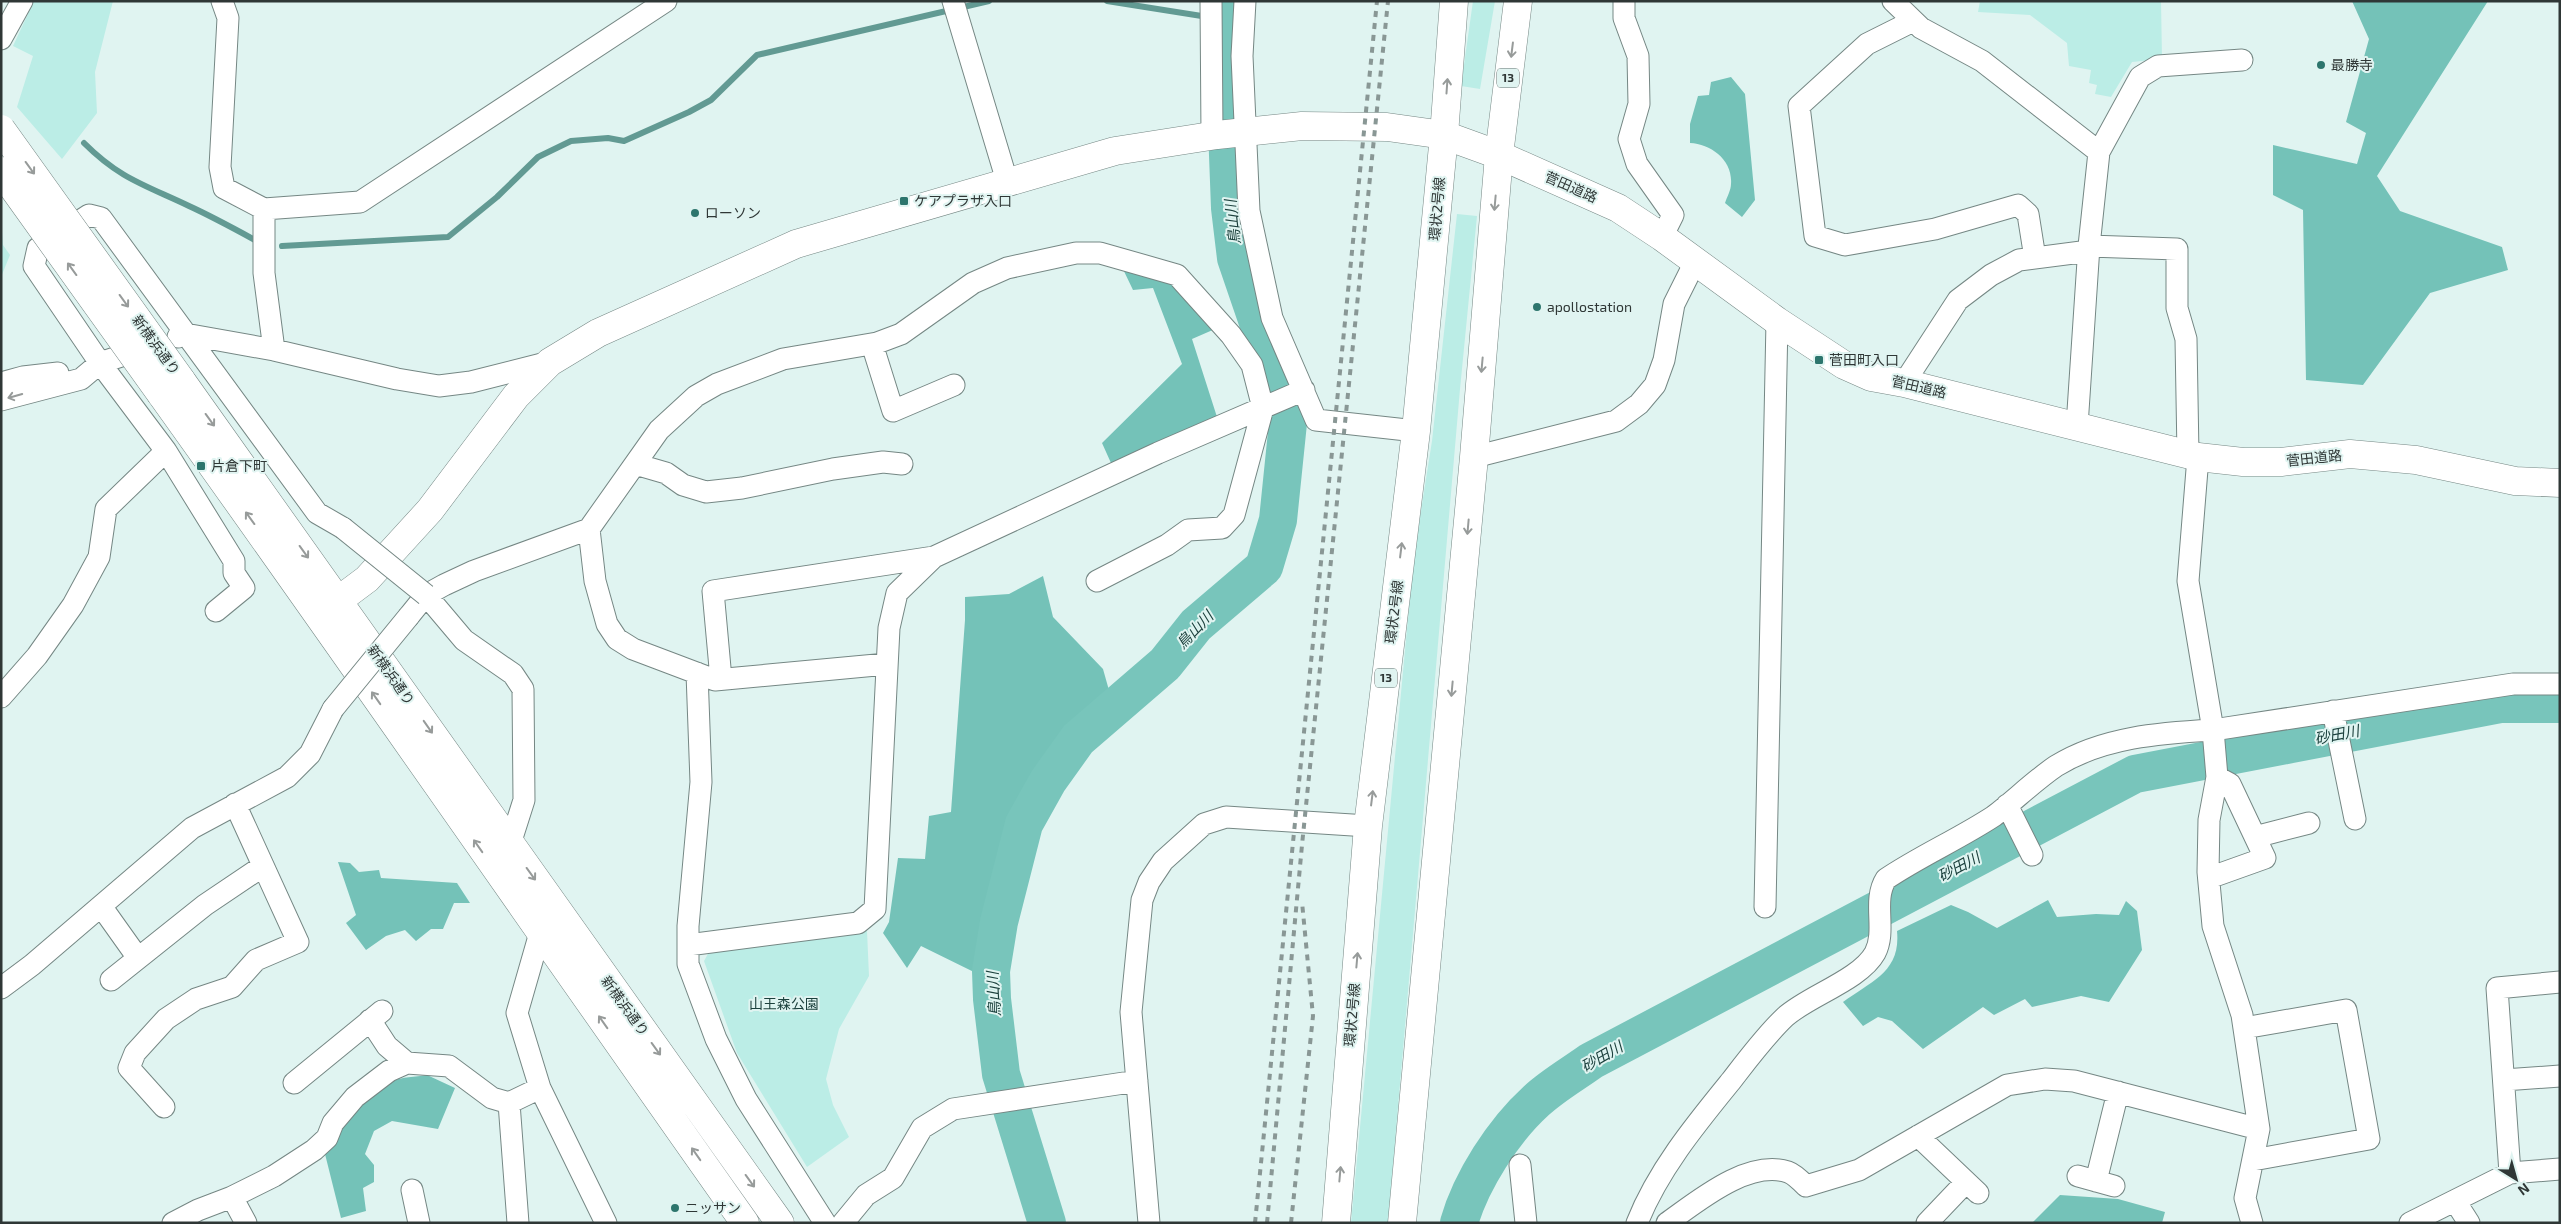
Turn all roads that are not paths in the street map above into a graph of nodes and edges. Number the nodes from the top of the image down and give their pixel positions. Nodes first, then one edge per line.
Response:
1 (22, 1) edge
2 (222, 1) edge
3 (666, 1) edge
4 (953, 1) edge
5 (1245, 1) edge
6 (1454, 1) edge
7 (1518, 1) edge
8 (1624, 1) edge
9 (1893, 1) edge
10 (1211, 12) edge
11 (1913, 21) junction
12 (1, 40) edge
13 (2242, 60) dead end
14 (1, 129) edge
15 (1244, 132) junction
16 (1444, 135) junction
17 (1214, 136) junction
18 (2098, 152) junction
19 (1499, 155) junction
20 (1, 171) edge
21 (1007, 181) junction
22 (264, 209) junction
23 (1662, 237) junction
24 (2089, 248) junction
25 (2035, 258) junction
26 (1695, 262) junction
27 (1777, 321) junction
28 (185, 334) junction
29 (872, 344) junction
30 (274, 350) junction
31 (550, 362) junction
32 (97, 366) junction
33 (1904, 382) junction
34 (1, 383) edge
35 (954, 385) dead end
36 (171, 387) junction
37 (1304, 390) junction
38 (1, 400) edge
39 (1262, 408) junction
40 (2077, 426) junction
41 (1416, 430) junction
42 (166, 451) junction
43 (2193, 456) junction
44 (1474, 458) junction
45 (635, 464) junction
46 (902, 464) dead end
47 (2560, 482) edge
48 (589, 529) junction
49 (934, 557) junction
50 (1097, 581) dead end
51 (426, 595) junction
52 (329, 608) junction
53 (216, 611) dead end
54 (886, 664) junction
55 (697, 673) junction
56 (721, 679) junction
57 (2560, 684) edge
58 (1, 697) edge
59 (2333, 711) junction
60 (2214, 737) junction
61 (2217, 777) junction
62 (234, 804) junction
63 (2010, 812) junction
64 (2355, 819) dead end
65 (2309, 823) dead end
66 (1368, 826) junction
67 (2255, 836) junction
68 (510, 844) junction
69 (2032, 855) dead end
70 (263, 866) junction
71 (2209, 878) junction
72 (101, 906) junction
73 (1765, 907) dead end
74 (540, 933) junction
75 (688, 945) junction
76 (138, 958) junction
77 (111, 980) dead end
78 (2560, 982) edge
79 (1, 988) edge
80 (2244, 1028) junction
81 (407, 1063) junction
82 (2560, 1076) edge
83 (2504, 1080) junction
84 (1137, 1081) junction
85 (294, 1083) dead end
86 (540, 1088) junction
87 (2118, 1092) junction
88 (509, 1102) junction
89 (164, 1107) dead end
90 (2259, 1129) junction
91 (1918, 1136) junction
92 (2253, 1160) junction
93 (1520, 1165) dead end
94 (2560, 1169) edge
95 (2510, 1173) junction
96 (2096, 1181) dead end
97 (412, 1190) dead end
98 (232, 1197) junction
99 (2455, 1201) junction
100 (173, 1223) edge
101 (246, 1223) edge
102 (419, 1223) edge
103 (518, 1223) edge
104 (606, 1223) edge
105 (745, 1223) edge
106 (780, 1223) edge
107 (825, 1223) edge
108 (843, 1223) edge
109 (1149, 1223) edge
110 (1336, 1223) edge
111 (1402, 1223) edge
112 (1526, 1223) edge
113 (1636, 1223) edge
114 (1667, 1223) edge
115 (1927, 1223) edge
116 (2252, 1223) edge
117 (2410, 1223) edge
118 (2469, 1223) edge

1 - 12 street
2 - 22 street
3 - 22 street
4 - 21 street
5 - 15 street
16 -> 6 street, 環状2号線 / 13
7 -> 19 street, 13
8 - 23 street
9 - 11 street
10 - 17 street
11 - 18 street
11 - 25 street
13 - 18 street
14 -> 36 street, 新横浜通り, bridge
15 - 16 street, 菅田道路
15 - 17 street, 菅田道路
15 - 37 street
16 - 19 street, 菅田道路
16 - 41 street, 環状2号線 / 13
17 - 21 street, 菅田道路
18 - 24 street
19 - 23 street, 菅田道路
19 -> 44 street, 13
36 -> 20 street, 新横浜通り, bridge
21 - 31 street, 菅田道路
22 - 30 street
23 - 26 street, 菅田道路
24 - 25 street
24 - 40 street
24 - 43 street
25 - 33 street
26 - 27 street, 菅田道路
26 - 44 street
27 - 33 street, 菅田道路
27 - 73 street
28 - 30 street
28 - 32 street
28 - 32 street
28 - 51 street, bridge
29 - 35 street
29 - 39 street
29 - 45 street
30 - 31 street
31 - 52 street, 菅田道路
32 - 34 street
32 -> 38 street
32 - 42 street
33 - 40 street, 菅田道路
36 - 52 street, 新横浜通り
37 - 39 street
37 - 41 street
39 - 49 street
39 - 50 street
40 - 43 street, 菅田道路
66 -> 41 street, 環状2号線 / 13
42 - 53 street
42 - 58 street
43 - 47 street, 菅田道路
43 - 60 street
44 -> 111 street, 13
45 - 46 street
45 - 48 street
48 - 51 street
48 - 55 street
49 - 54 street
49 - 56 street
51 - 62 street, bridge
51 - 68 street
52 -> 68 street, 新横浜通り
74 -> 52 street, 新横浜通り
54 - 56 street
54 - 75 street
55 - 56 street
55 - 75 street
57 - 59 street
59 - 60 street
59 - 64 street
60 - 61 street
60 - 63 street
61 - 67 street
61 - 71 street
62 - 70 street
62 - 72 street
63 - 69 street
63 - 113 street
65 - 67 street
66 - 84 street
110 -> 66 street, 環状2号線 / 13
67 - 71 street
68 -> 106 street, 新横浜通り
70 - 76 street
70 - 89 street
71 - 80 street
72 - 76 street
72 - 79 street
74 - 86 street
105 -> 74 street, 新横浜通り
75 - 107 street
76 - 77 street
78 - 83 street
80 - 90 street
80 - 92 street
81 - 85 street
81 - 88 street
81 - 98 street
82 - 83 street
83 - 95 street
84 - 108 street
84 - 109 street
86 - 88 street
86 - 104 street
87 - 90 street
87 - 91 street
87 - 96 street
88 - 103 street
90 - 92 street
91 - 114 street
91 - 115 street
92 - 116 street
93 - 112 street
94 - 95 street
95 - 99 street
97 - 102 street
98 - 100 street
98 - 101 street
99 - 117 street
99 - 118 street

